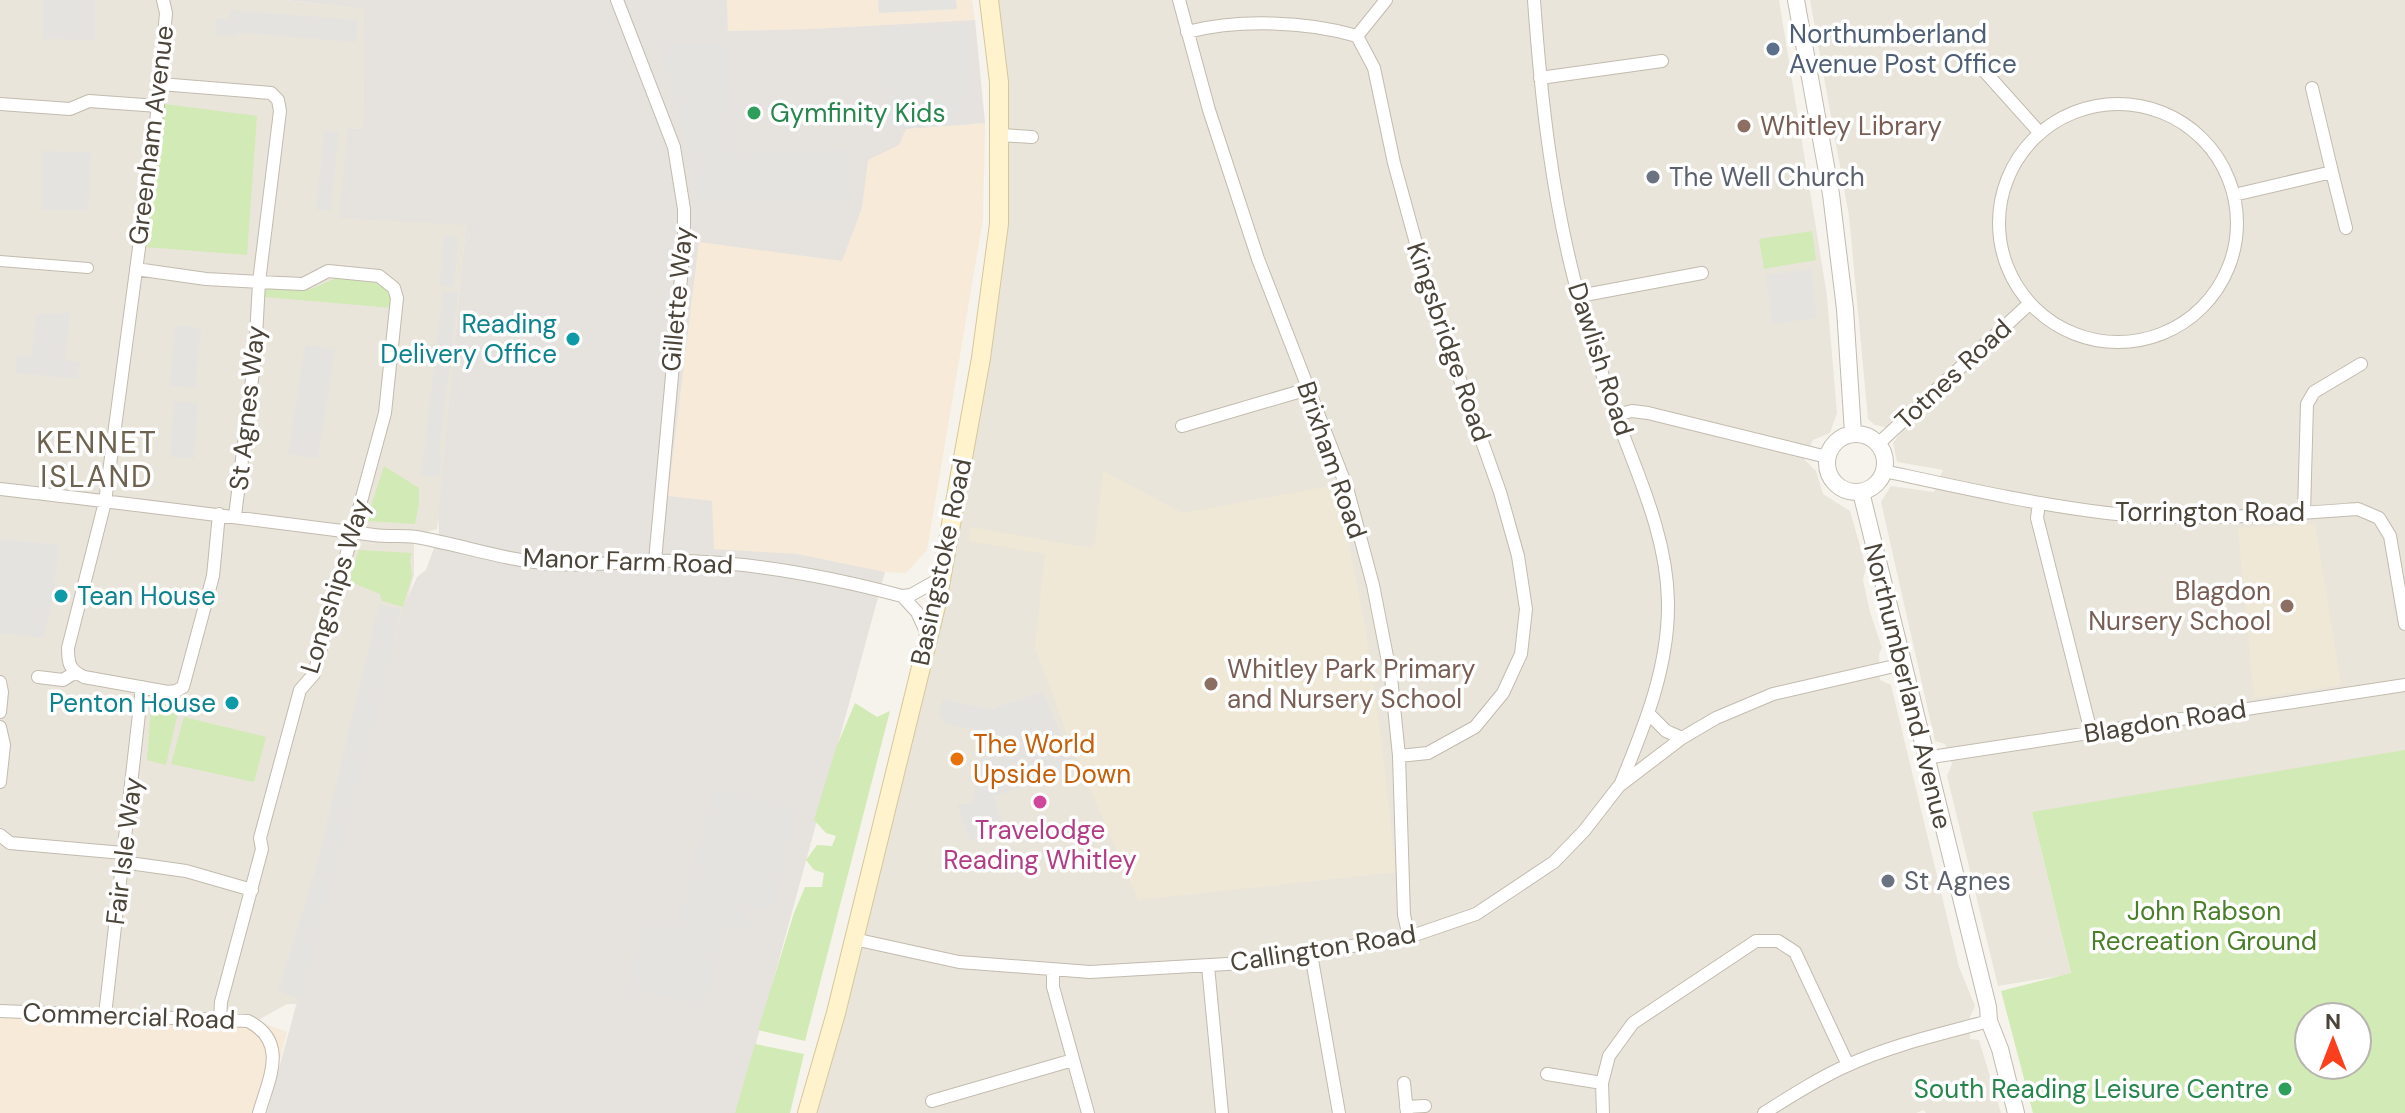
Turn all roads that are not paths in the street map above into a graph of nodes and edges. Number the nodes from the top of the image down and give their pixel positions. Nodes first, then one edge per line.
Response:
1 (163, 0) edge
2 (617, 0) edge
3 (989, 0) edge
4 (1179, 0) edge
5 (1386, 0) edge
6 (1534, 0) edge
7 (1796, 0) edge
8 (1187, 32) junction
9 (1357, 36) junction
10 (1662, 61) dead end
11 (1978, 64) dead end
12 (1540, 78) junction
13 (160, 84) junction
14 (2312, 88) dead end
15 (0, 104) edge
16 (158, 106) junction
17 (2039, 132) junction
18 (1000, 135) junction
19 (1032, 137) dead end
20 (2332, 172) junction
21 (2234, 195) junction
22 (2346, 228) dead end
23 (0, 261) edge
24 (88, 268) dead end
25 (136, 269) junction
26 (1702, 273) dead end
27 (259, 282) junction
28 (1579, 296) junction
29 (2029, 304) junction
30 (2361, 364) dead end
31 (1308, 389) junction
32 (1616, 415) junction
33 (1182, 426) dead end
34 (1853, 433) junction
35 (1878, 444) junction
36 (1827, 457) junction
37 (1884, 471) junction
38 (0, 489) edge
39 (1861, 492) junction
40 (105, 502) junction
41 (2039, 503) junction
42 (2304, 513) junction
43 (219, 514) junction
44 (235, 516) junction
45 (354, 531) junction
46 (655, 561) junction
47 (941, 578) junction
48 (902, 596) junction
49 (2405, 624) edge
50 (928, 637) junction
51 (1903, 664) junction
52 (74, 673) junction
53 (38, 677) dead end
54 (0, 682) edge
55 (2405, 685) edge
56 (142, 687) junction
57 (0, 712) edge
58 (1649, 714) junction
59 (0, 727) edge
60 (2091, 732) junction
61 (1682, 738) junction
62 (1399, 756) junction
63 (1925, 758) junction
64 (0, 782) edge
65 (1619, 786) junction
66 (0, 835) edge
67 (122, 857) junction
68 (252, 890) junction
69 (1409, 937) junction
70 (854, 939) junction
71 (1311, 954) junction
72 (1208, 966) junction
73 (1053, 970) junction
74 (0, 1011) edge
75 (105, 1015) junction
76 (220, 1019) junction
77 (1989, 1021) junction
78 (1073, 1060) junction
79 (1848, 1065) junction
80 (1547, 1074) dead end
81 (1404, 1083) dead end
82 (1602, 1083) junction
83 (932, 1101) dead end
84 (1425, 1106) dead end
85 (1406, 1110) edge
86 (259, 1113) edge
87 (807, 1113) edge
88 (1088, 1113) edge
89 (1222, 1113) edge
90 (1339, 1113) edge
91 (1603, 1113) edge
92 (1764, 1113) edge
93 (2016, 1113) edge

1 - 13 street, Greenham Avenue
2 - 46 street, Gillette Way
3 - 18 main road, Basingstoke Road
4 - 8 street, Brixham Road
5 - 9 street
6 - 12 street, Dawlish Road
7 - 34 street
8 - 9 street
8 - 31 street, Brixham Road
9 - 62 street, Kingsbridge Road
10 - 12 street
11 - 17 street
12 - 28 street, Dawlish Road
13 - 16 street, Greenham Avenue
13 - 27 street, St Agnes Way
14 - 20 street
15 - 16 street
16 - 25 street, Greenham Avenue
17 - 21 street
17 - 29 street
18 - 19 street
18 - 47 main road, Basingstoke Road
20 - 21 street
20 - 22 street
21 - 29 street
23 - 24 street
25 - 27 street
25 - 40 street, Greenham Avenue
26 - 28 street
27 - 44 street, St Agnes Way
27 - 45 street, Longships Way
28 - 32 street, Dawlish Road
29 - 35 street, Totnes Road
30 - 42 street
31 - 33 street
31 - 62 street, Brixham Road
32 - 36 street
32 - 58 street, Dawlish Road
34 - 35 street
34 - 36 street
35 - 37 street
36 - 39 street
37 - 39 street
37 - 41 street, Torrington Road
38 - 40 street, Manor Farm Road
39 - 51 street, Northumberland Avenue
40 - 43 street, Manor Farm Road
40 - 52 street, Greenham Avenue
41 - 42 street, Torrington Road
41 - 60 street
42 - 49 street, Torrington Road
43 - 44 street, Manor Farm Road
43 - 56 street, St Agnes Way
44 - 45 street, Manor Farm Road
45 - 46 street, Manor Farm Road
45 - 68 street, Longships Way
46 - 48 street, Manor Farm Road
47 - 48 street
47 - 50 main road, Basingstoke Road
48 - 50 street
50 - 70 main road, Basingstoke Road
51 - 61 street, Callington Road
51 - 63 street, Northumberland Avenue
52 - 53 street
52 - 56 street
54 - 57 street
55 - 60 street, Blagdon Road
56 - 67 street, Fair Isle Way
58 - 61 street
58 - 65 street, Dawlish Road
59 - 64 street
60 - 63 street, Blagdon Road
61 - 65 street, Callington Road
62 - 69 street, Brixham Road
63 - 77 street, Northumberland Avenue
65 - 69 street, Callington Road
66 - 67 street
67 - 68 street
67 - 75 street, Fair Isle Way
68 - 76 street, Longships Way
69 - 71 street, Callington Road
70 - 73 street, Callington Road
70 - 87 main road, Basingstoke Road
71 - 72 street, Callington Road
71 - 90 street
72 - 73 street, Callington Road
72 - 89 street
73 - 78 street
74 - 75 street, Commercial Road
75 - 76 street, Commercial Road
76 - 86 street, Commercial Road
77 - 79 street
77 - 93 street, Northumberland Avenue
78 - 83 street
78 - 88 street
79 - 82 street
79 - 92 street
80 - 82 street
81 - 85 street
82 - 91 street
84 - 85 street

